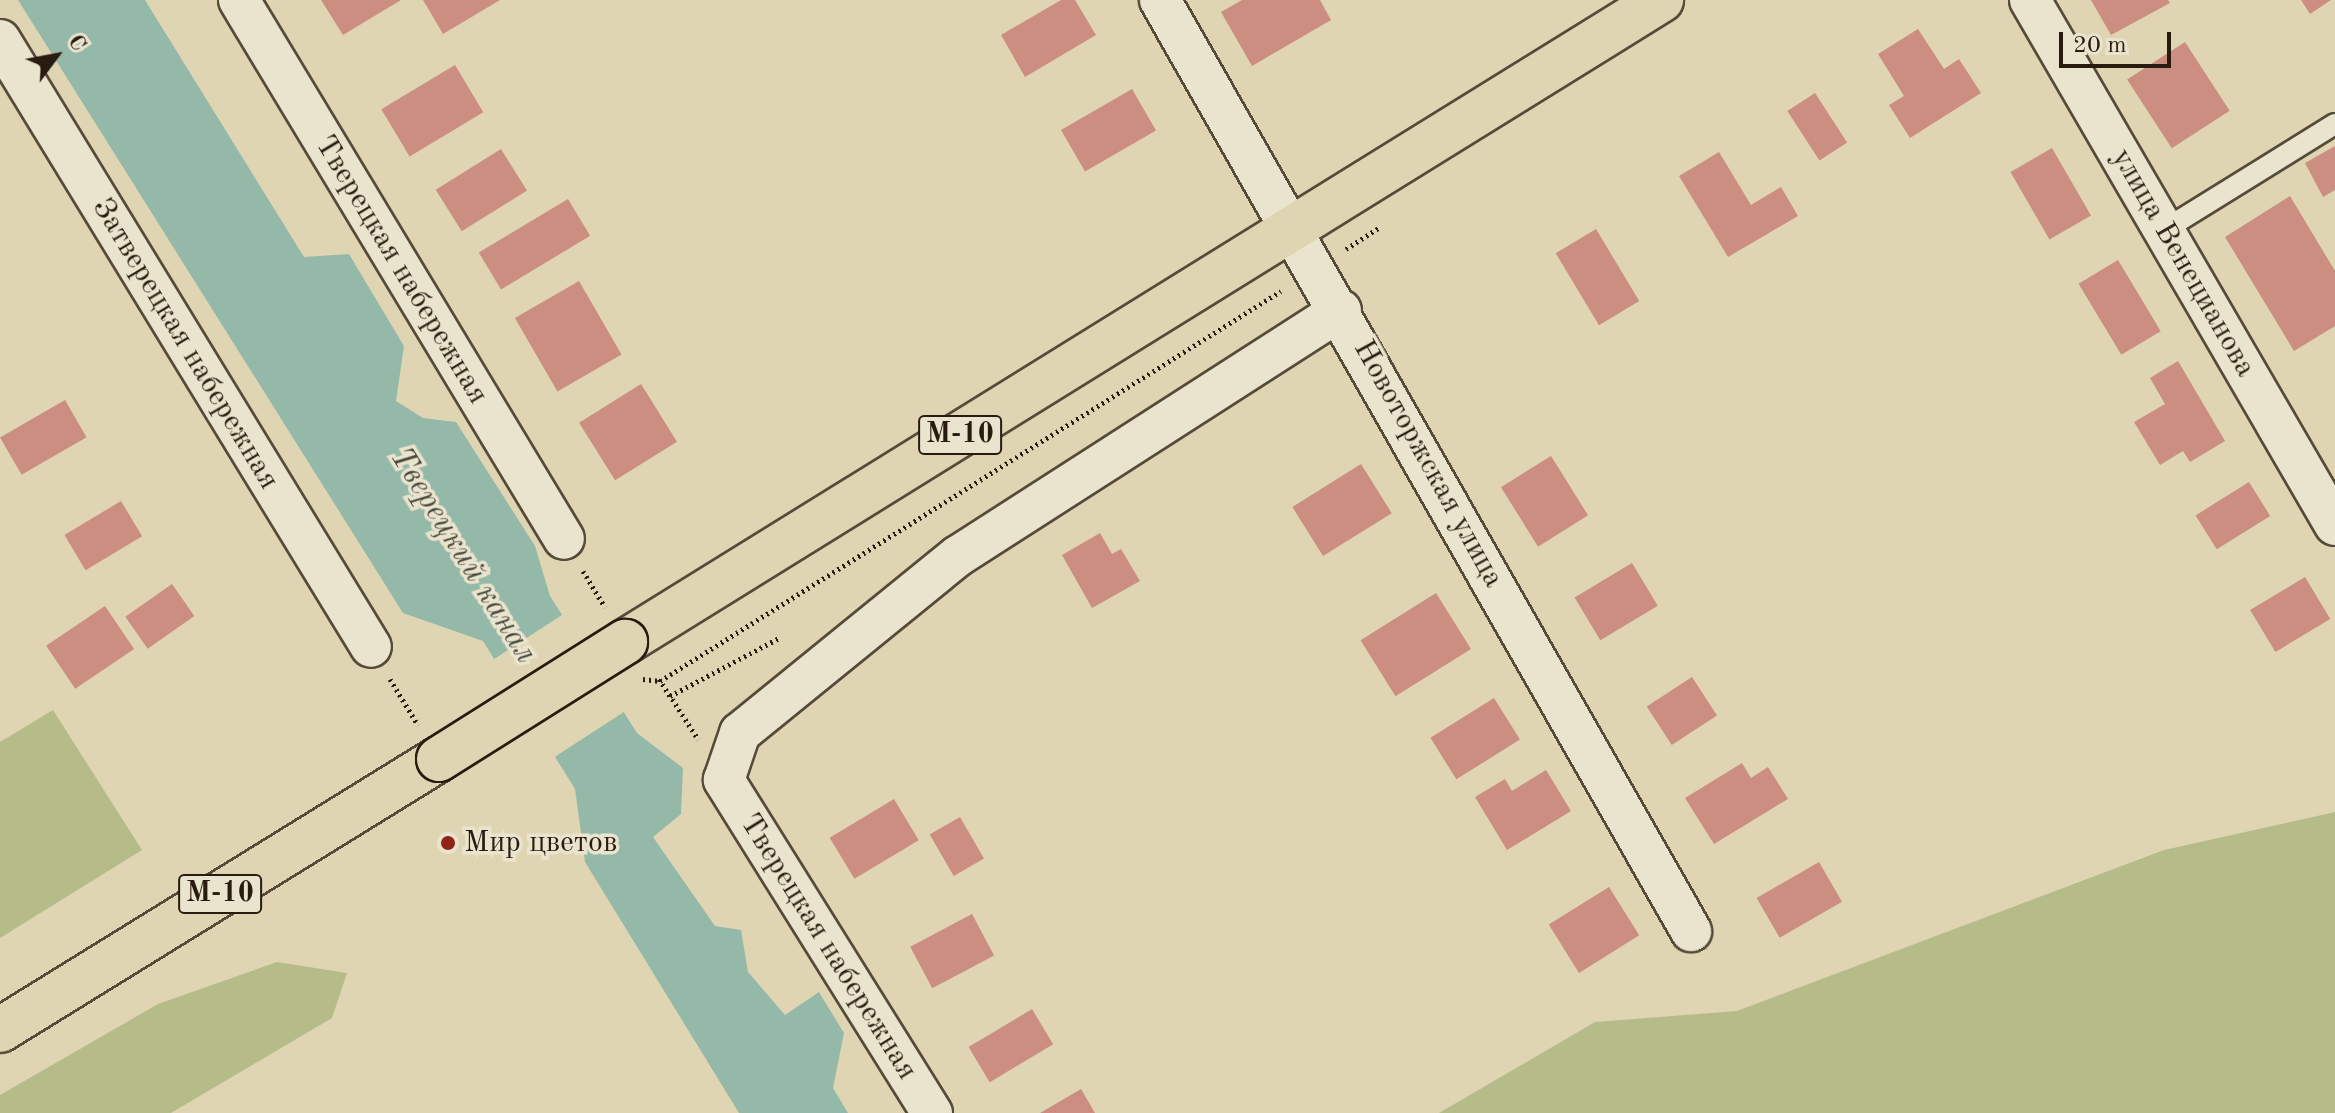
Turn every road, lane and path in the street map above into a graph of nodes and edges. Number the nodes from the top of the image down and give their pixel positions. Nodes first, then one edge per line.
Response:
1 (239, 0) edge
2 (1160, 0) edge
3 (1661, 0) edge
4 (2030, 0) edge
5 (0, 40) edge
6 (2335, 124) edge
7 (1294, 228) junction
8 (2164, 230) junction
9 (1264, 302) dead end
10 (1341, 310) junction
11 (2335, 525) edge
12 (564, 539) dead end
13 (779, 638) dead end
14 (371, 647) joint
15 (656, 674) dead end
16 (670, 696) junction
17 (433, 749) junction
18 (724, 780) junction
19 (1691, 931) dead end
20 (0, 1030) edge
21 (932, 1113) edge

1 - 12 street, Тверецкая набережная
2 - 7 street, Новоторжская улица
3 - 7 highway, М-10
4 - 8 street, улица Венецианова
5 - 14 street, Затверецкая набережная
6 - 8 lane
7 - 10 street, Новоторжская улица
7 - 17 highway, М-10, bridge
8 - 11 street, улица Венецианова
9 - 16 path
10 - 18 street
10 - 19 street, Новоторжская улица
13 - 16 path
14 - 17 path
15 - 16 path
16 - 18 path
17 - 20 highway, М-10
18 - 21 street, Тверецкая набережная

